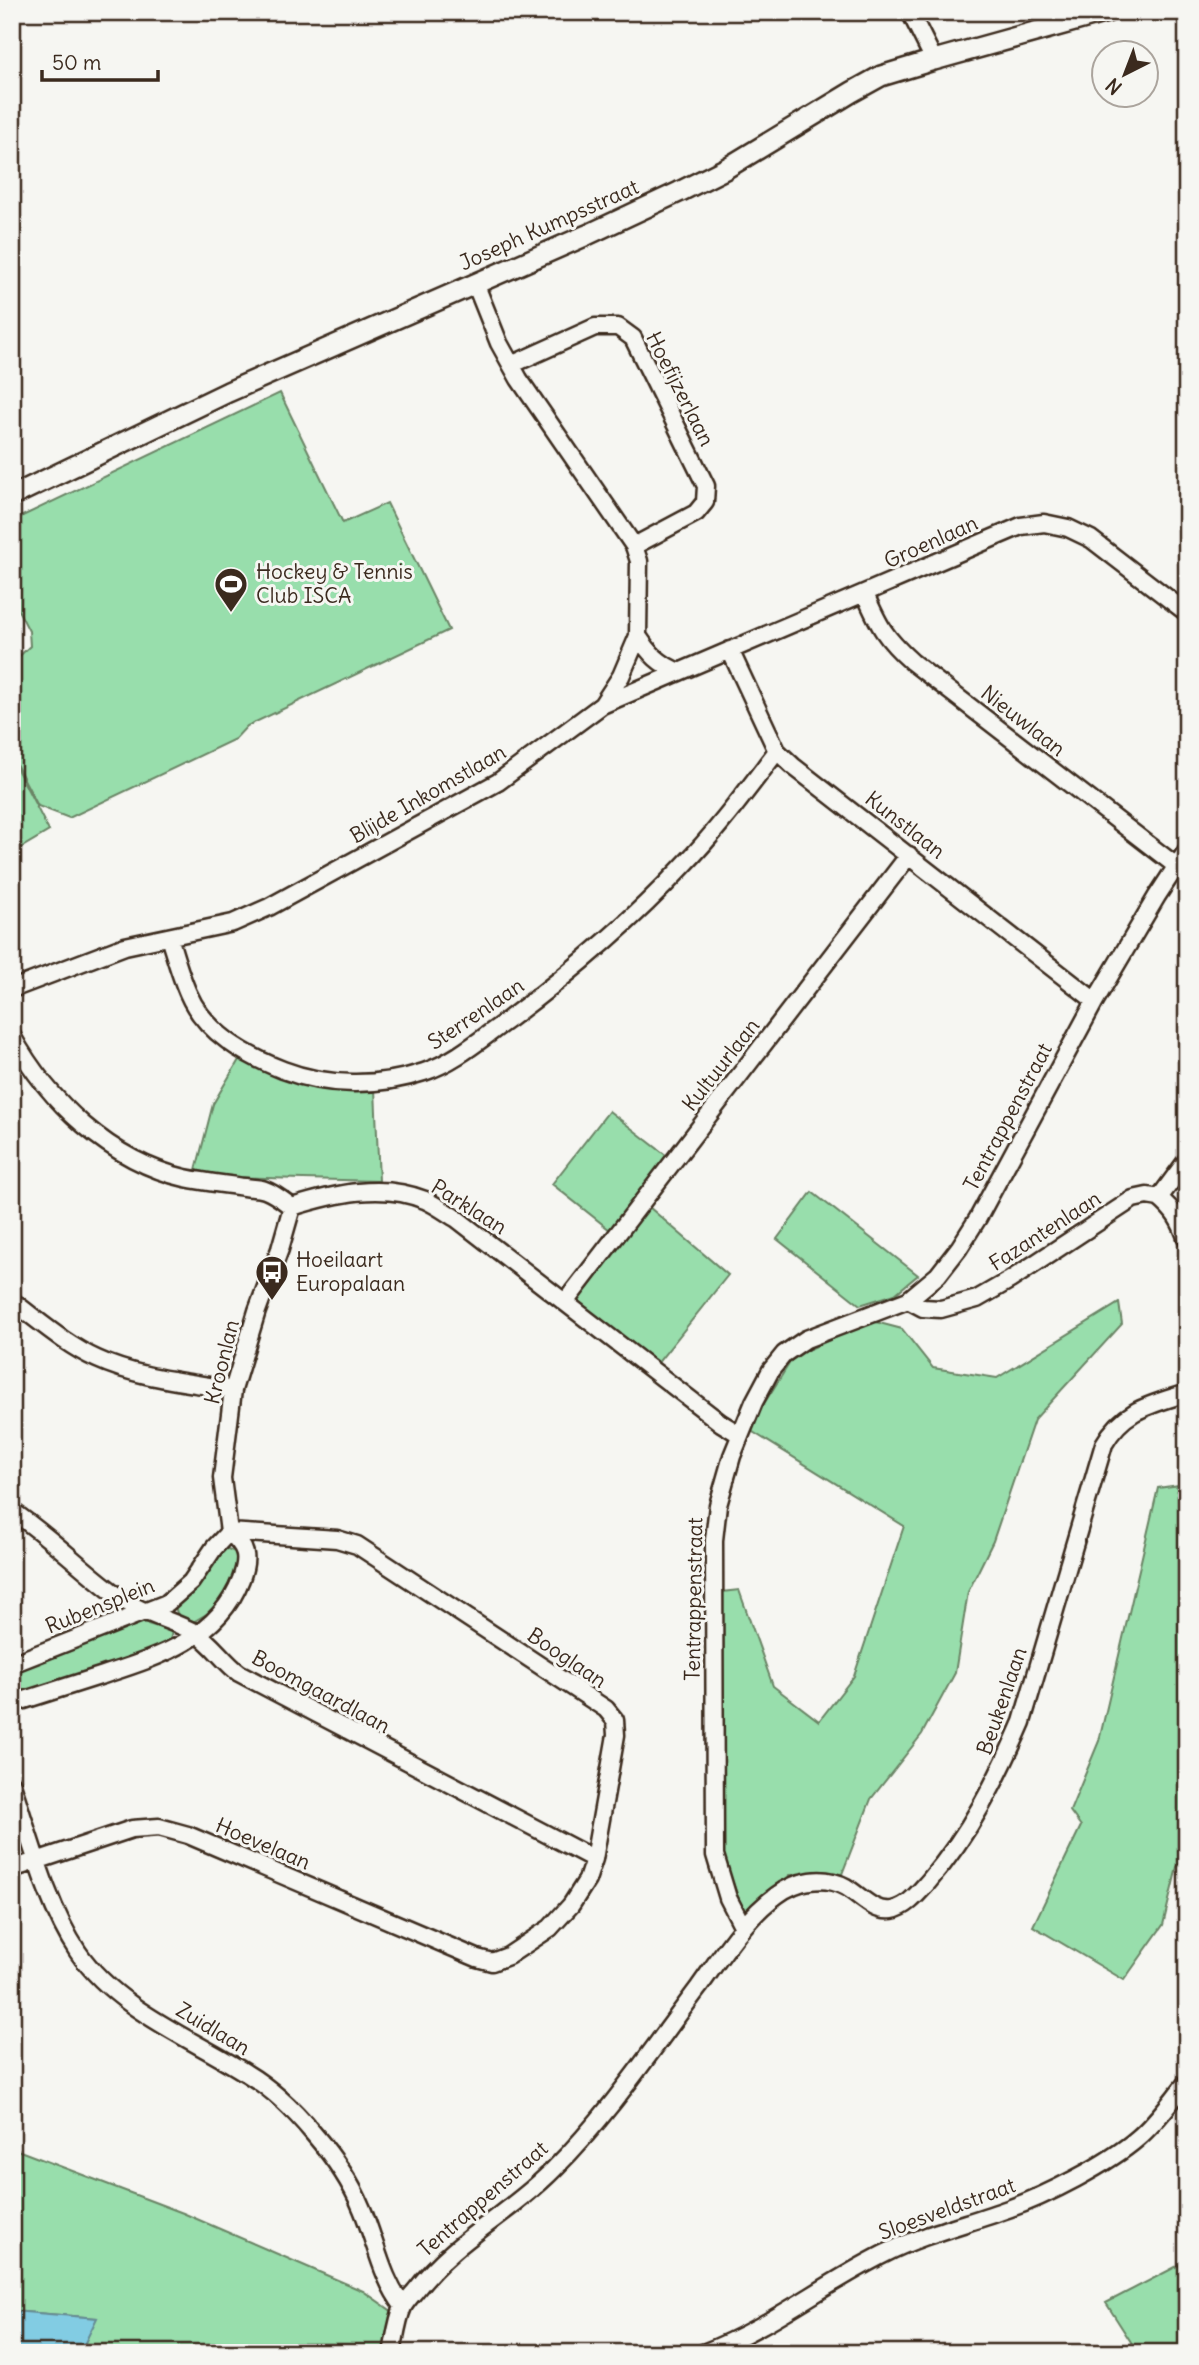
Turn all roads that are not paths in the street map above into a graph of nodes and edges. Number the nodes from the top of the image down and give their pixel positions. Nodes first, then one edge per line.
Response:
1 (910, 12) edge
2 (1107, 12) edge
3 (934, 60) junction
4 (475, 283) junction
5 (511, 365) junction
6 (12, 496) edge
7 (634, 546) junction
8 (864, 594) junction
9 (1187, 613) edge
10 (638, 636) junction
11 (730, 650) junction
12 (679, 672) junction
13 (602, 705) junction
14 (777, 751) junction
15 (1187, 850) edge
16 (909, 855) junction
17 (1175, 865) junction
18 (169, 937) junction
19 (12, 989) edge
20 (1095, 1001) junction
21 (12, 1036) edge
22 (1187, 1160) edge
23 (1159, 1198) junction
24 (292, 1207) junction
25 (1187, 1240) edge
26 (908, 1300) junction
27 (12, 1301) edge
28 (566, 1301) junction
29 (233, 1390) junction
30 (1187, 1393) edge
31 (739, 1434) junction
32 (12, 1511) edge
33 (229, 1532) junction
34 (146, 1613) junction
35 (199, 1635) junction
36 (12, 1664) edge
37 (12, 1704) edge
38 (12, 1784) edge
39 (594, 1859) junction
40 (38, 1861) junction
41 (12, 1869) edge
42 (743, 1927) junction
43 (492, 1962) joint
44 (1187, 2082) edge
45 (403, 2306) junction
46 (392, 2353) edge
47 (703, 2353) edge

1 - 3 street
2 - 3 street, Joseph Kumpsstraat
3 - 4 street, Joseph Kumpsstraat
4 - 5 street, Blijde Inkomstlaan
4 - 6 street, Joseph Kumpsstraat
5 - 7 street, Blijde Inkomstlaan
5 - 7 street, Hoefijzerlaan
7 - 10 street, Blijde Inkomstlaan
8 - 9 street, Groenlaan
8 - 11 street, Groenlaan
8 - 17 street, Nieuwlaan
10 - 12 street
10 - 13 street, Blijde Inkomstlaan
11 - 12 street, Groenlaan
11 - 14 street, Kunstlaan
12 - 13 street, Groenlaan
13 - 18 street, Blijde Inkomstlaan
14 - 16 street, Kunstlaan
14 - 18 street, Sterrenlaan
15 - 17 street, Tentrappenstraat
16 - 20 street, Kunstlaan
16 - 28 street, Kultuurlaan
17 - 20 street, Tentrappenstraat
18 - 19 street, Blijde Inkomstlaan
20 - 26 street, Tentrappenstraat
21 - 24 street
22 - 23 street
23 - 25 street
23 - 26 street, Fazantenlaan
24 - 28 street, Parklaan
24 - 29 street, Kroonlan
26 - 31 street, Tentrappenstraat
27 - 29 street
28 - 31 street, Parklaan
29 - 33 street, Kroonlan
30 - 42 street, Beukenlaan
31 - 42 street, Tentrappenstraat
32 - 34 street, Boomgaardlaan
33 - 34 street, Rubensplein
33 - 35 street
33 - 39 street, Booglaan
34 - 35 street, Boomgaardlaan
34 - 36 street, Rubensplein
35 - 37 street
35 - 39 street, Boomgaardlaan
38 - 40 street, Zuidlaan
39 - 43 street, Booglaan
40 - 41 street, Hoevelaan
40 - 43 street, Hoevelaan
40 - 45 street, Zuidlaan
42 - 45 street, Tentrappenstraat
44 - 47 street, Sloesveldstraat
45 - 46 street

